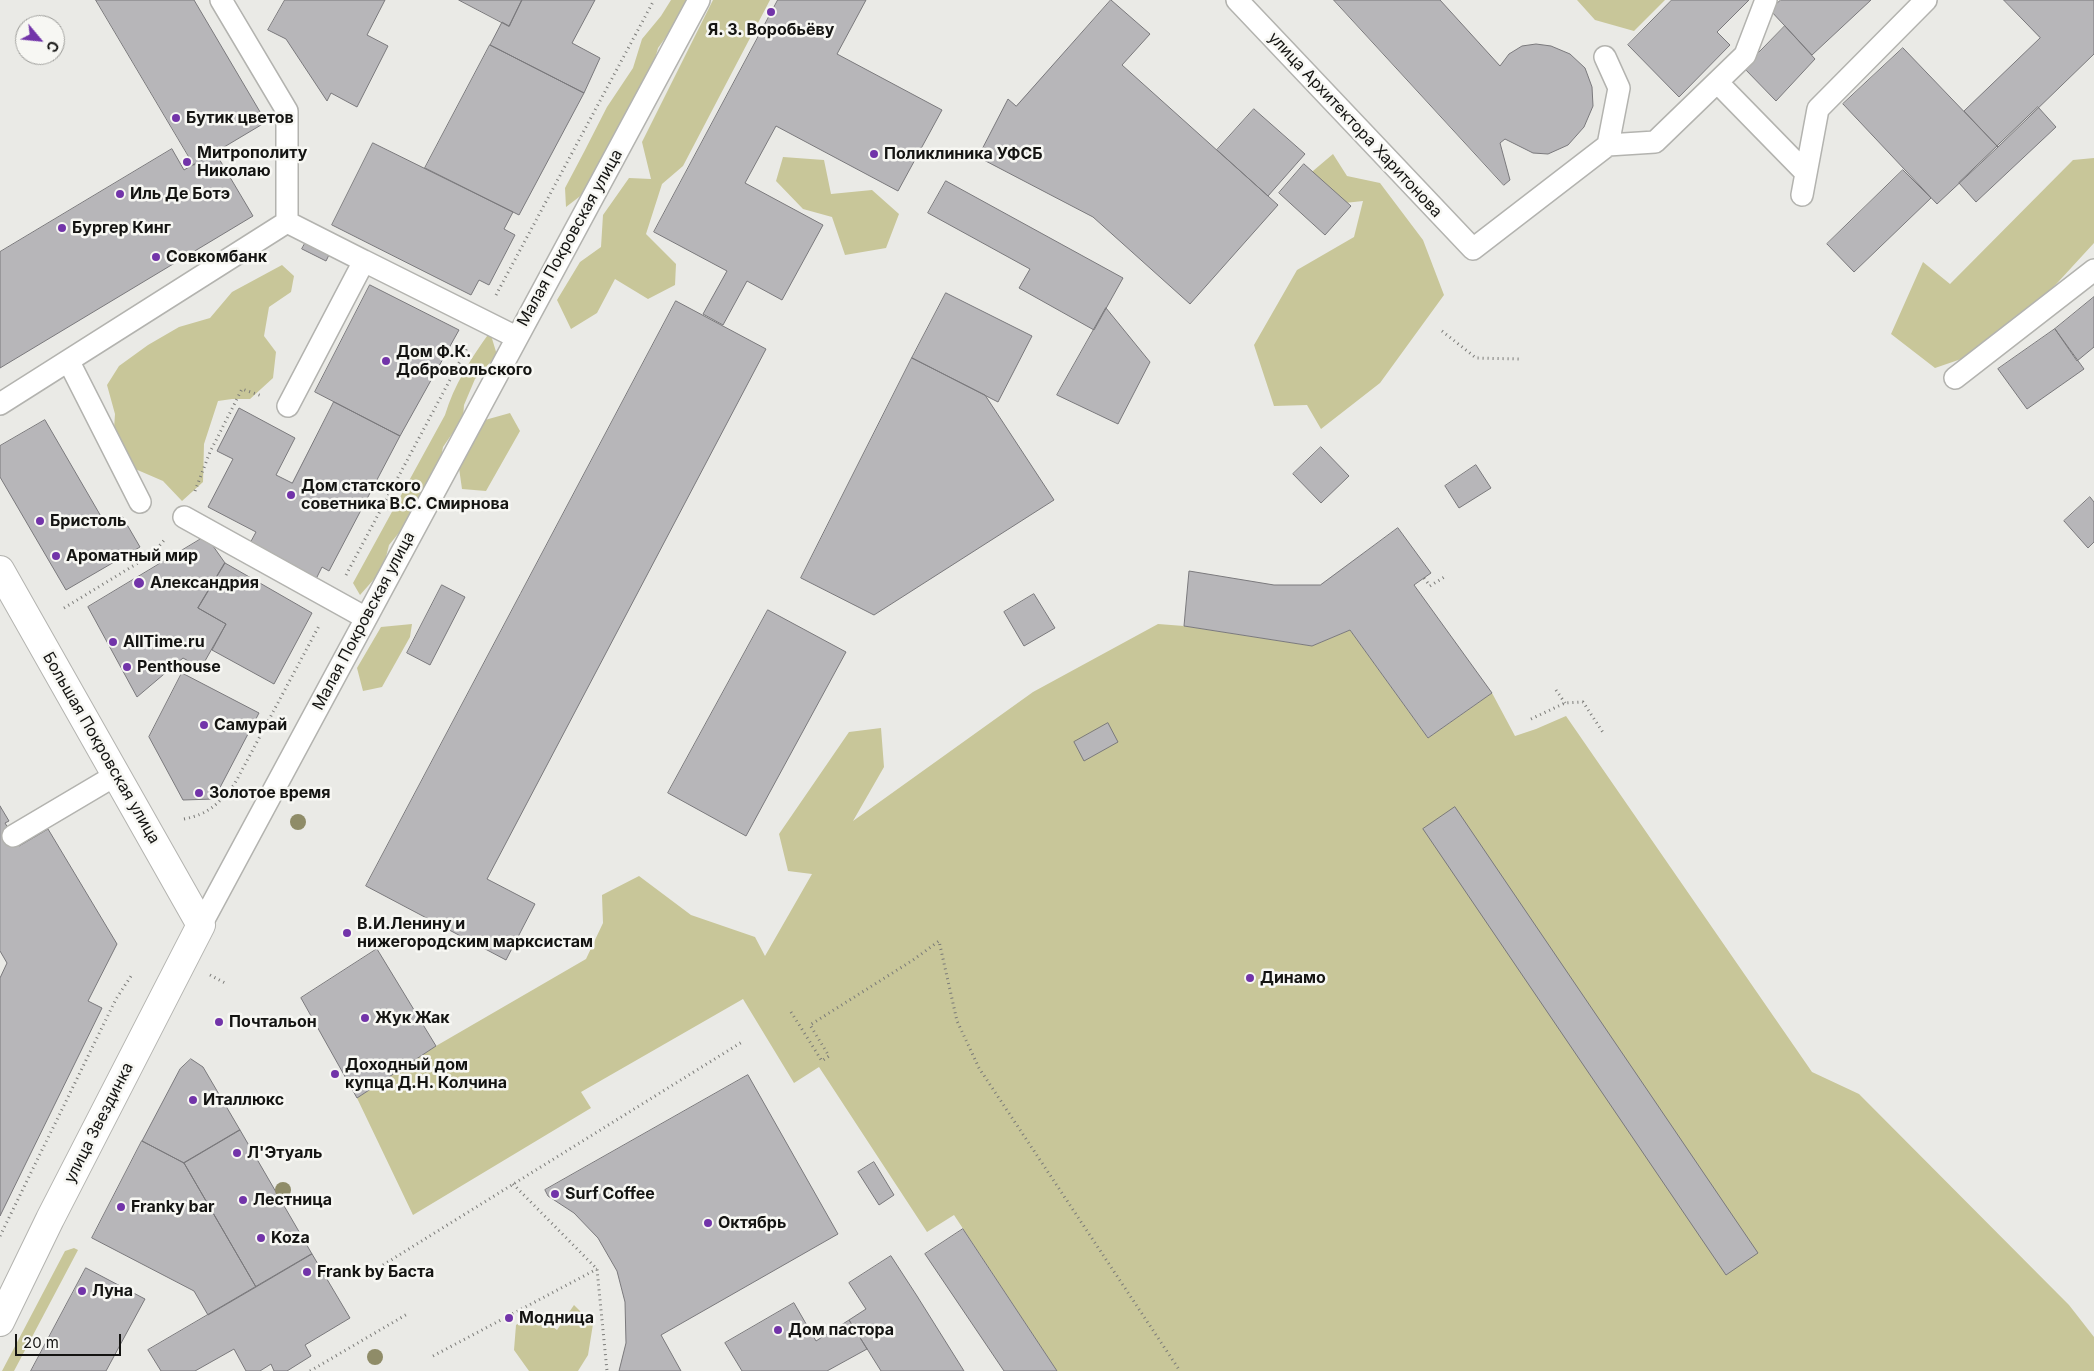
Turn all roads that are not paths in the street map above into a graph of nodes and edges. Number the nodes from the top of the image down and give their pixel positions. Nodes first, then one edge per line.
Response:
1 (221, 0) edge
2 (699, 0) edge
3 (1237, 0) edge
4 (1766, 0) edge
5 (1926, 0) edge
6 (1605, 57) dead end
7 (1716, 82) junction
8 (1608, 145) junction
9 (1806, 173) junction
10 (1802, 195) dead end
11 (287, 222) junction
12 (364, 261) junction
13 (2094, 270) edge
14 (516, 337) junction
15 (69, 362) junction
16 (1955, 378) dead end
17 (0, 404) edge
18 (288, 406) road end
19 (140, 502) dead end
20 (184, 517) road end
21 (0, 570) edge
22 (366, 618) junction
23 (116, 775) junction
24 (13, 836) dead end
25 (201, 925) junction
26 (0, 1322) edge

1 - 11 lane
2 - 14 lane, Малая Покровская улица
3 - 8 lane, улица Архитектора Харитонова
4 - 7 lane
5 - 9 lane
6 - 8 lane
7 - 8 lane
7 - 9 lane
9 - 10 lane
11 - 12 lane
11 - 15 lane
12 - 14 lane
12 - 18 lane
13 - 16 lane
14 - 22 lane, Малая Покровская улица
15 - 17 lane
15 - 19 lane
20 - 22 lane
21 - 23 street, Большая Покровская улица
22 - 25 lane, Малая Покровская улица
23 - 24 lane
23 - 25 street, Большая Покровская улица
25 - 26 street, улица Звездинка

